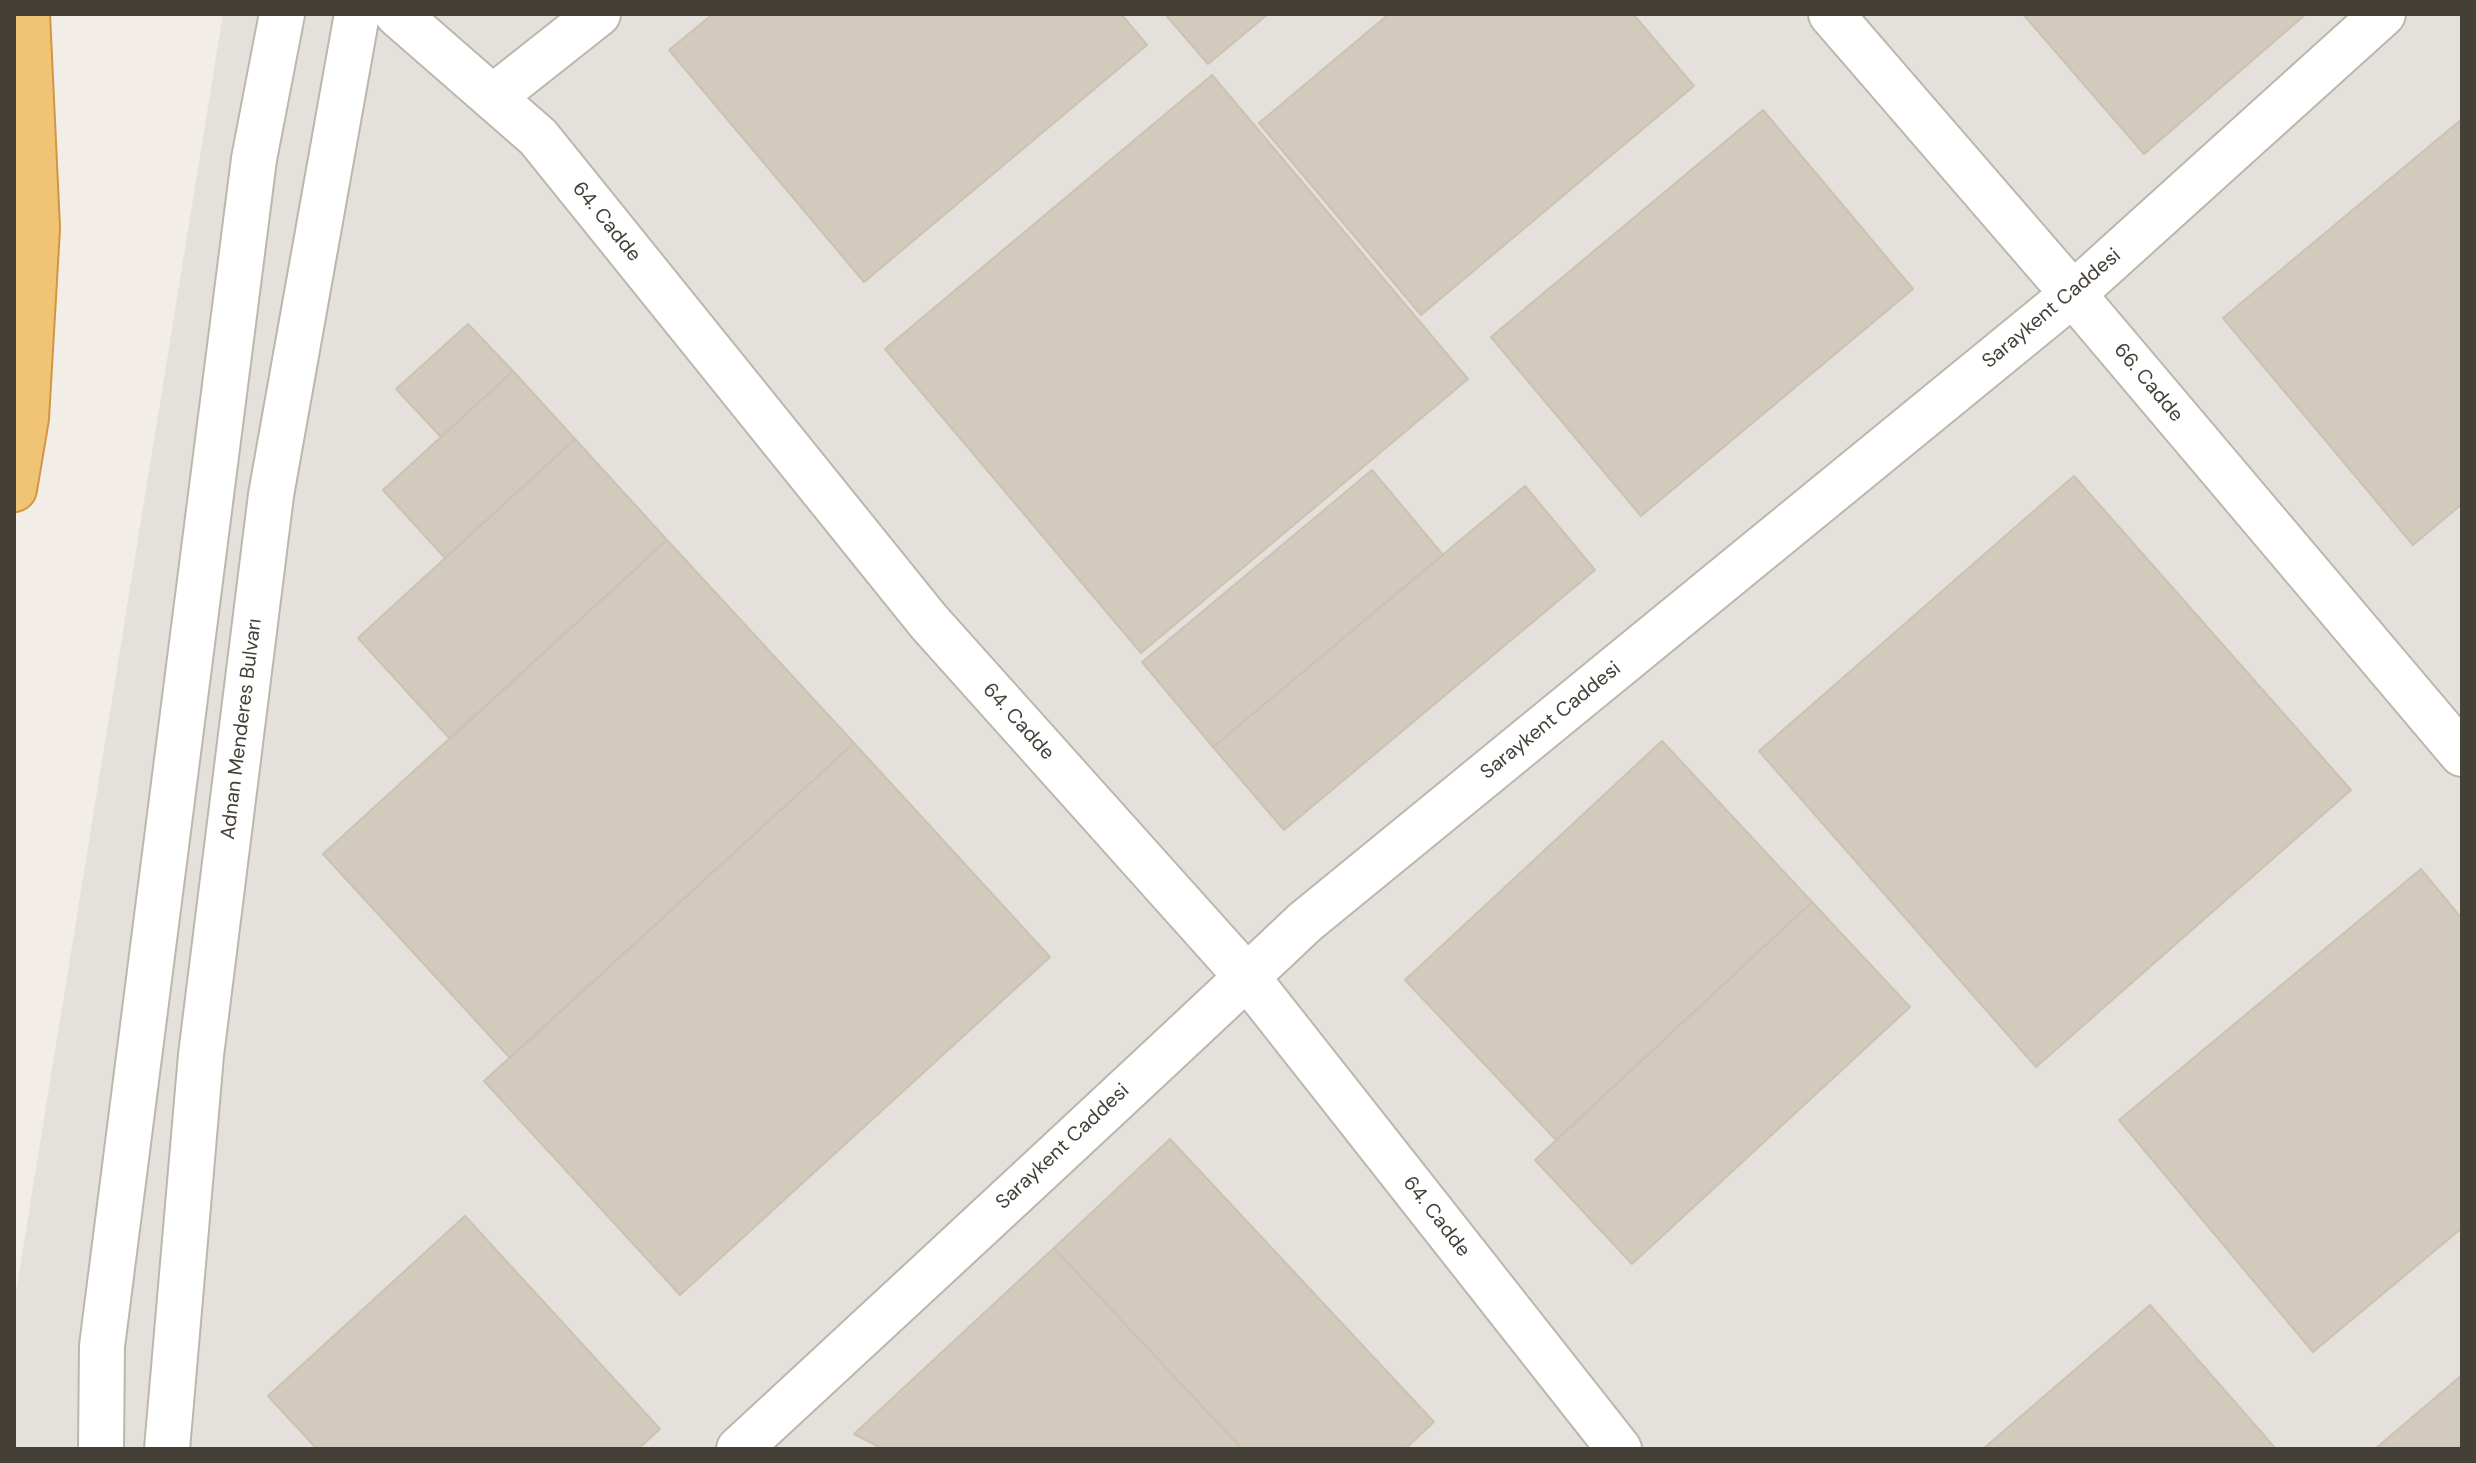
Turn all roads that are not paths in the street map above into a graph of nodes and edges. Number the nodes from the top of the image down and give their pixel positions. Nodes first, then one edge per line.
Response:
1 (27, 14) edge
2 (282, 14) edge
3 (357, 14) edge
4 (397, 14) edge
5 (598, 14) edge
6 (1831, 14) edge
7 (2383, 14) edge
8 (493, 97) junction
9 (2073, 294) junction
10 (14, 489) edge
11 (2462, 754) edge
12 (1247, 977) junction
13 (101, 1449) edge
14 (167, 1449) edge
15 (739, 1449) edge
16 (1619, 1449) edge

1 - 10 highway
2 - 13 street
3 - 14 street, Adnan Menderes Bulvarı
4 - 8 street, 64. Cadde
5 - 8 street
6 - 9 street, 66. Cadde
7 - 9 street, Saraykent Caddesi
8 - 12 street, 64. Cadde
9 - 11 street, 66. Cadde
9 - 12 street, Saraykent Caddesi
12 - 15 street, Saraykent Caddesi
12 - 16 street, 64. Cadde

